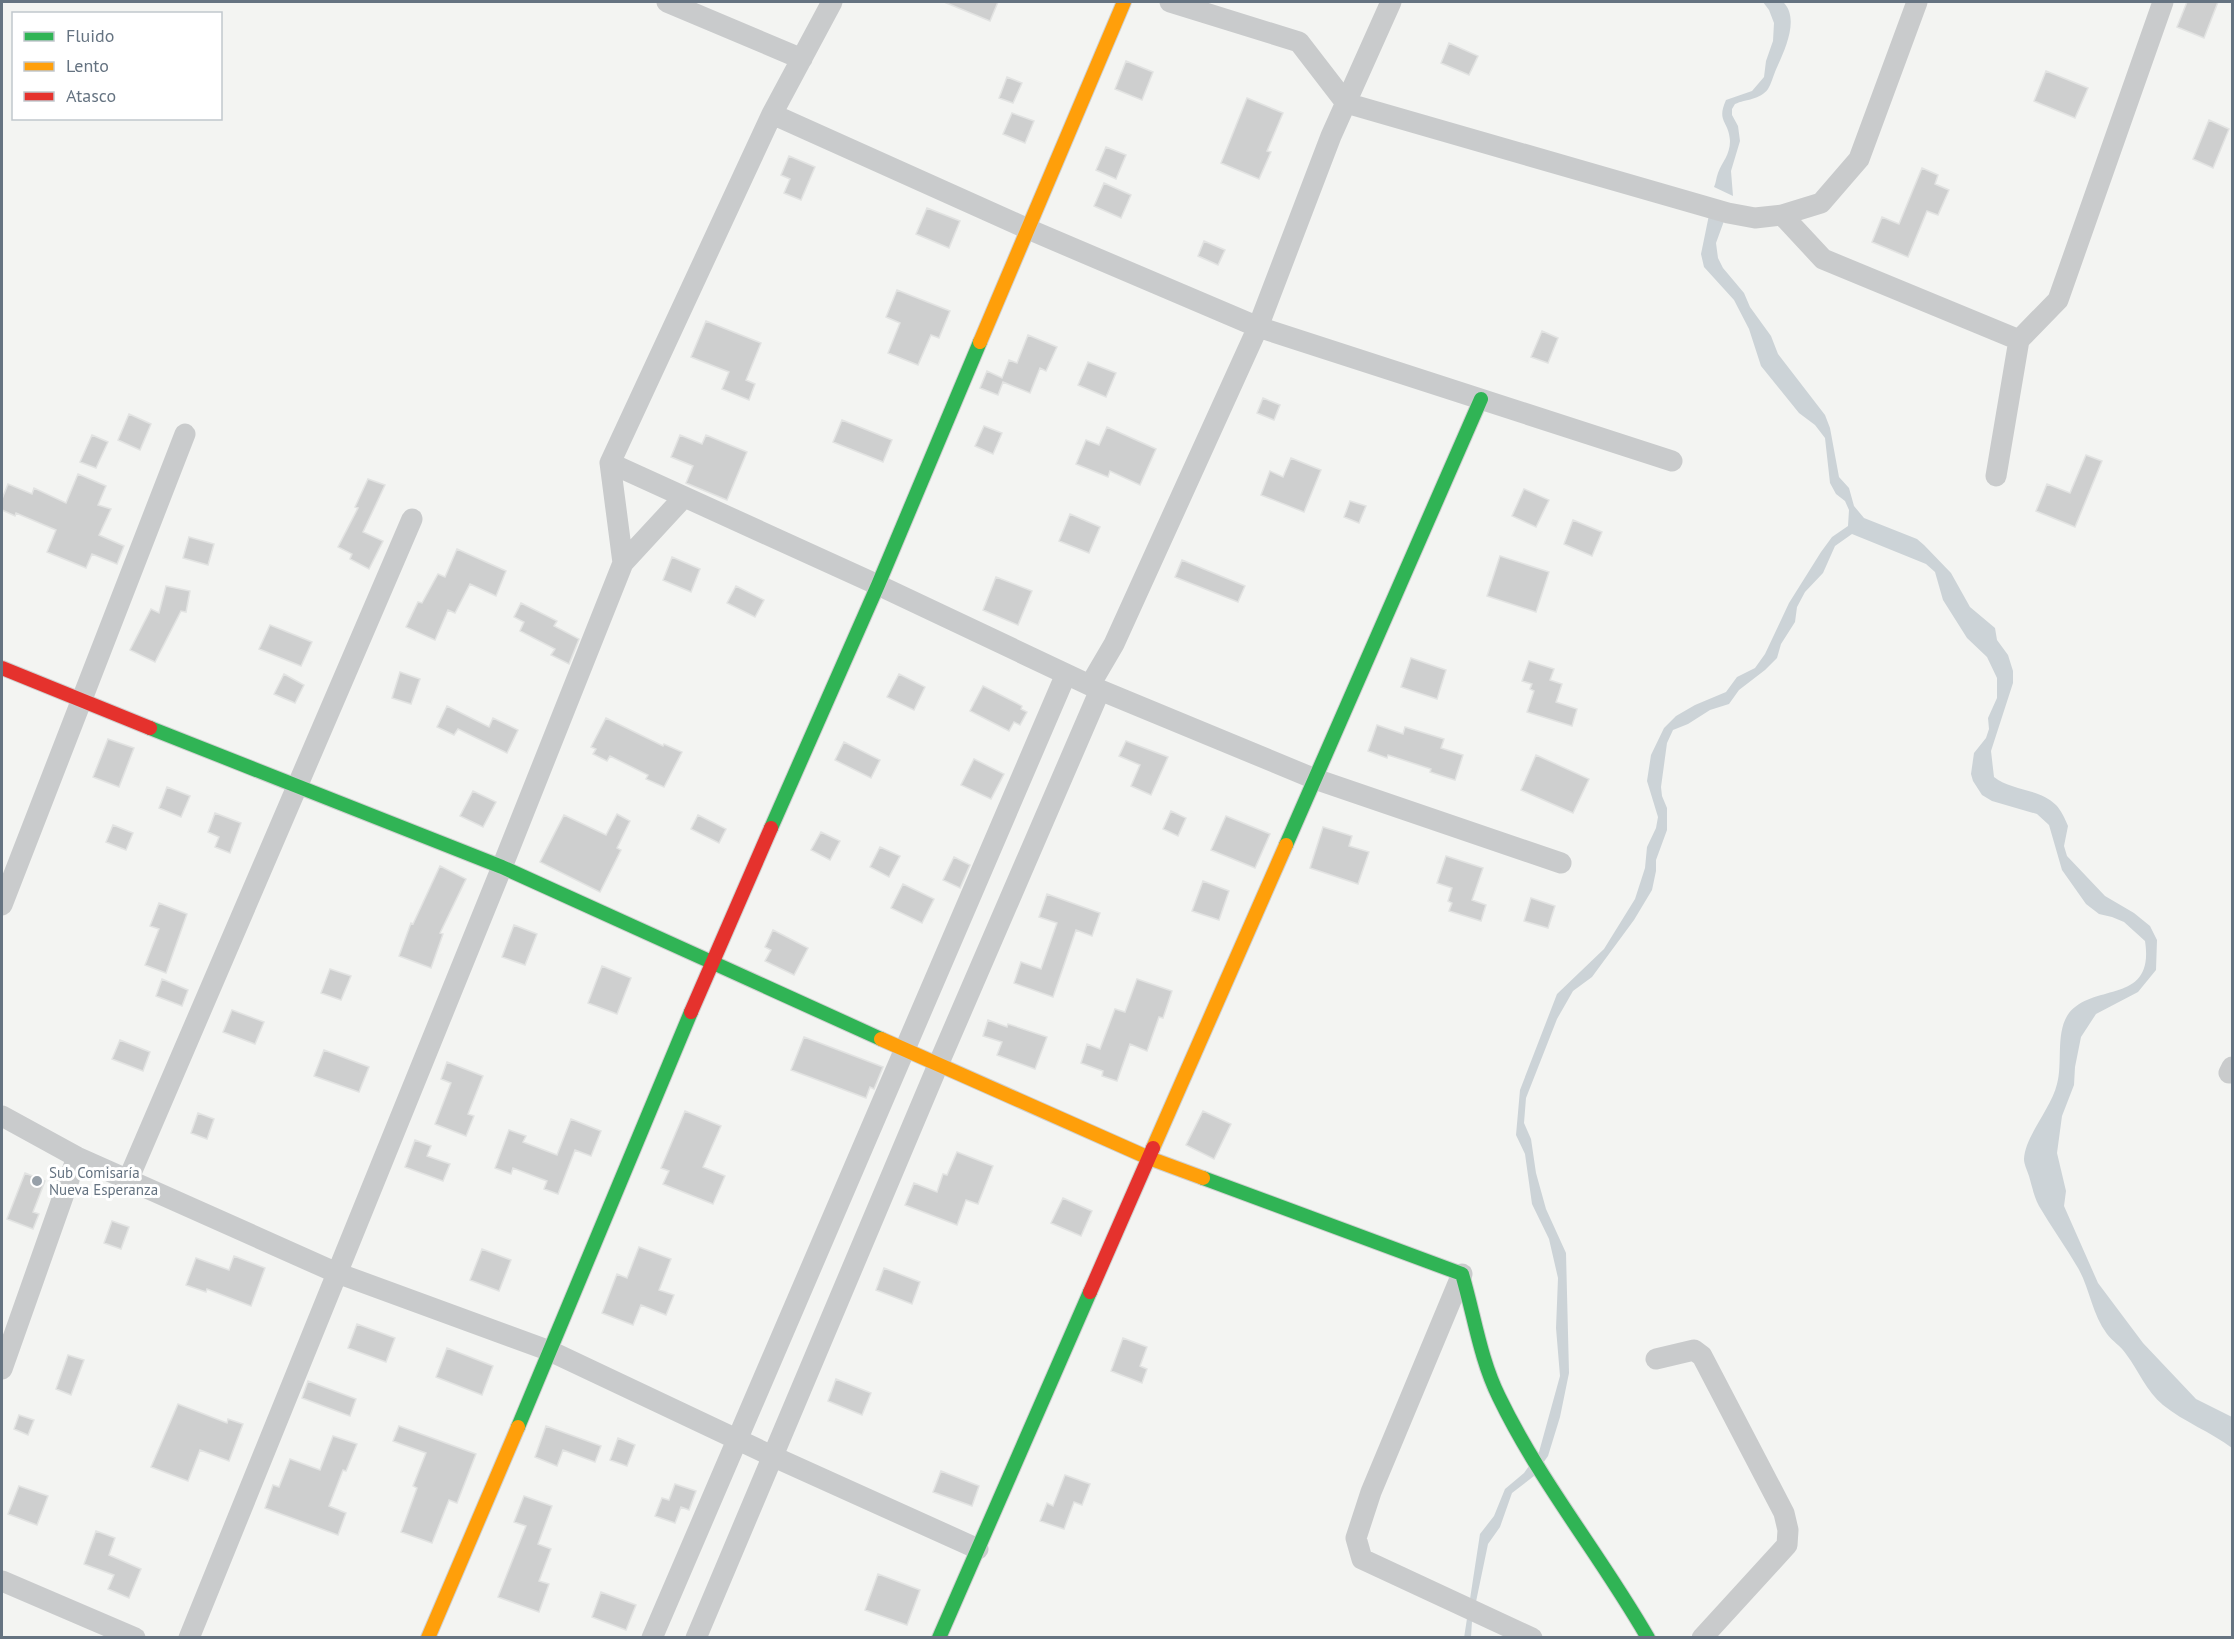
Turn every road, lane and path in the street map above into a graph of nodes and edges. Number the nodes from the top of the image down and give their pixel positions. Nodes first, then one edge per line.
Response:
1 (667, 2) edge
2 (832, 2) edge
3 (1124, 2) edge
4 (1170, 2) edge
5 (1391, 2) edge
6 (1917, 2) edge
7 (2163, 2) edge
8 (802, 59) junction
9 (1346, 103) junction
10 (772, 114) junction
11 (1782, 216) junction
12 (1028, 229) junction
13 (1258, 327) junction
14 (2019, 340) junction
15 (1481, 399) junction
16 (185, 434) dead end
17 (1672, 461) dead end
18 (610, 464) junction
19 (1996, 476) dead end
20 (684, 496) junction
21 (412, 519) dead end
22 (623, 563) junction
23 (878, 585) junction
24 (2, 668) edge
25 (1066, 674) junction
26 (1095, 687) junction
27 (81, 701) junction
28 (1315, 779) junction
29 (296, 786) junction
30 (1561, 863) dead end
31 (502, 867) junction
32 (2, 905) edge
33 (712, 962) junction
34 (903, 1049) junction
35 (938, 1065) junction
36 (2, 1116) edge
37 (77, 1157) junction
38 (1149, 1158) junction
39 (128, 1180) junction
40 (338, 1273) junction
41 (1462, 1274) junction
42 (550, 1351) junction
43 (1656, 1359) dead end
44 (2, 1369) edge
45 (736, 1439) junction
46 (772, 1456) junction
47 (978, 1549) junction
48 (2, 1581) edge
49 (135, 1638) edge
50 (189, 1638) edge
51 (428, 1638) edge
52 (652, 1638) edge
53 (696, 1638) edge
54 (939, 1638) edge
55 (1532, 1638) edge
56 (1648, 1638) edge
57 (1702, 1638) edge

1 - 8 street
2 - 8 street
3 - 12 street
4 - 9 street
5 - 9 street
6 - 11 street
7 - 14 street
8 - 10 street
9 - 11 street
9 - 13 street
10 - 12 street
10 - 18 street
11 - 14 street
12 - 13 street
12 - 23 street
13 - 15 street
13 - 26 street
14 - 19 street
15 - 17 street
15 - 28 street
16 - 27 street
18 - 20 street
18 - 22 street
20 - 22 street
20 - 23 street
21 - 29 street
22 - 31 street
23 - 25 street
23 - 33 street
24 - 27 street
25 - 26 street
25 - 34 street
26 - 28 street
26 - 35 street
27 - 29 street
27 - 32 street
28 - 30 street
28 - 38 street
29 - 31 street
29 - 39 street
31 - 33 street
31 - 40 street
33 - 34 street
33 - 42 street
34 - 35 street
34 - 45 street
35 - 38 street
35 - 46 street
36 - 37 street
37 - 39 street
37 - 44 street
38 - 41 street
38 - 47 street
39 - 40 street
40 - 42 street
40 - 50 street
41 - 55 street
41 - 56 street
42 - 45 street
42 - 51 street
43 - 57 street
45 - 46 street
45 - 52 street
46 - 47 street
46 - 53 street
47 - 54 street
48 - 49 street

